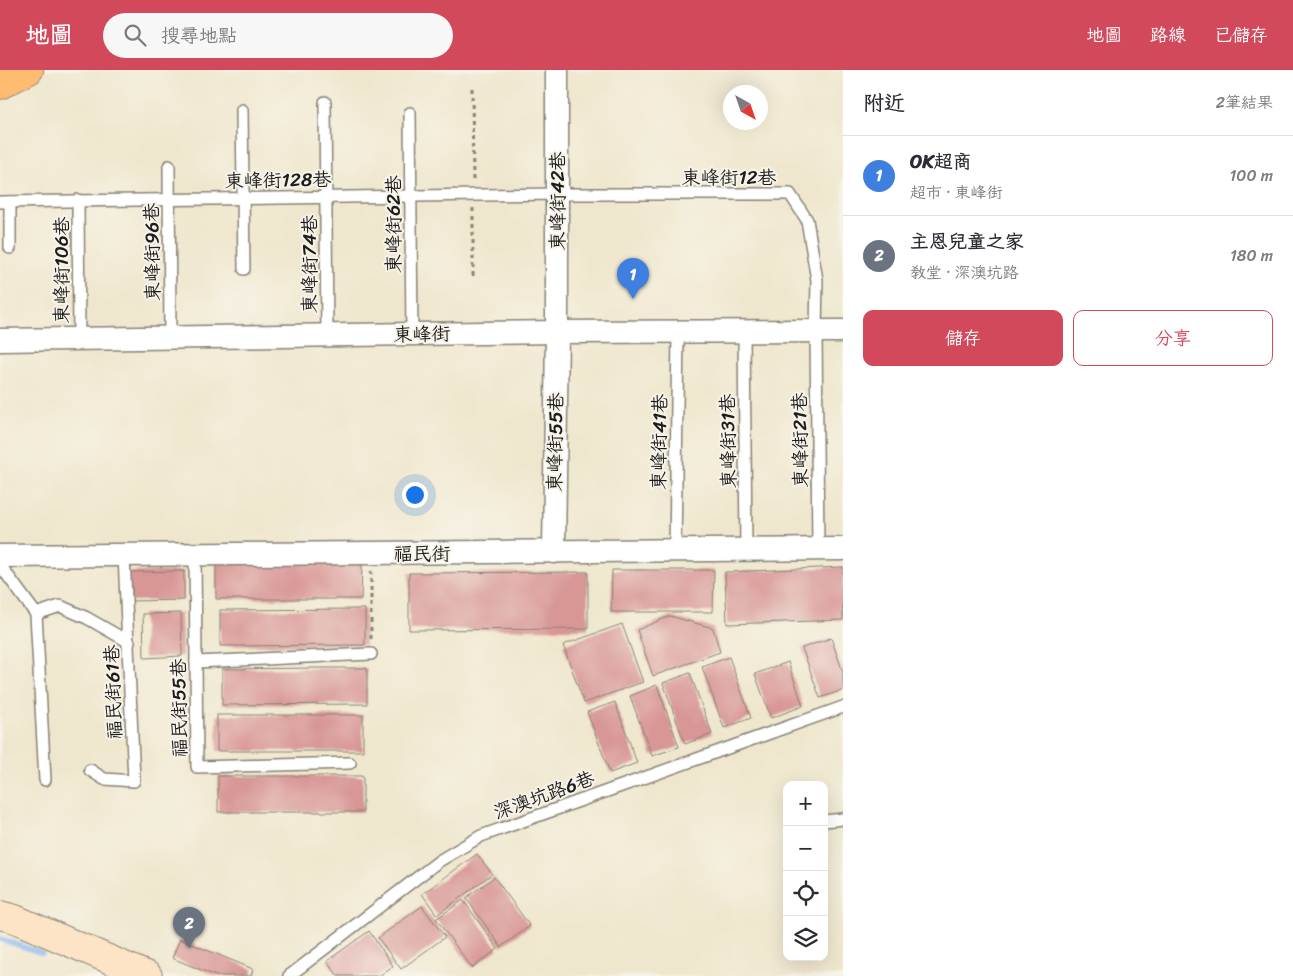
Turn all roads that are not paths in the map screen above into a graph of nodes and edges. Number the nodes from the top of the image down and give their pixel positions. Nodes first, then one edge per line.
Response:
1 (16, 70) edge
2 (29, 70) edge
3 (557, 70) edge
4 (0, 75) edge
5 (0, 84) edge
6 (325, 102) dead end
7 (242, 110) dead end
8 (410, 113) dead end
9 (169, 166) dead end
10 (557, 194) junction
11 (410, 196) junction
12 (326, 197) junction
13 (243, 198) junction
14 (169, 199) junction
15 (78, 200) junction
16 (5, 202) edge
17 (10, 248) dead end
18 (244, 269) dead end
19 (816, 330) junction
20 (843, 331) edge
21 (557, 332) junction
22 (744, 332) junction
23 (678, 333) junction
24 (412, 334) junction
25 (327, 335) junction
26 (79, 338) junction
27 (170, 338) junction
28 (0, 340) edge
29 (746, 549) junction
30 (843, 549) edge
31 (818, 550) junction
32 (675, 551) junction
33 (554, 552) junction
34 (124, 555) junction
35 (195, 555) junction
36 (0, 556) edge
37 (0, 564) edge
38 (36, 614) junction
39 (129, 642) junction
40 (371, 654) road end
41 (196, 662) junction
42 (843, 707) edge
43 (350, 763) dead end
44 (90, 770) dead end
45 (44, 780) dead end
46 (843, 819) edge
47 (828, 821) edge
48 (0, 915) edge
49 (148, 976) edge
50 (289, 976) edge

1 - 4 highway
2 - 5 highway
3 - 10 street, 東峰街42巷
6 - 12 lane, 東峰街74巷
7 - 13 lane
8 - 11 lane, 東峰街62巷
9 - 14 lane, 東峰街96巷
10 - 11 lane, 東峰街128巷
10 - 19 lane, 東峰街12巷
10 - 21 street, 東峰街42巷
11 - 12 lane, 東峰街128巷
11 - 24 lane, 東峰街62巷
12 - 13 lane, 東峰街128巷
12 - 25 lane, 東峰街74巷
13 - 14 lane, 東峰街128巷
13 - 18 lane
14 - 15 lane, 東峰街128巷
14 - 27 lane, 東峰街96巷
15 - 16 lane, 東峰街128巷
15 - 26 lane, 東峰街106巷
16 - 17 lane
19 - 20 street, 東峰街
19 - 22 street, 東峰街
19 - 31 lane, 東峰街21巷
21 - 23 street, 東峰街
21 - 24 street, 東峰街
21 - 33 street, 東峰街55巷
22 - 23 street, 東峰街
22 - 29 lane, 東峰街31巷
23 - 32 lane, 東峰街41巷
24 - 25 street, 東峰街
25 - 27 street, 東峰街
26 - 27 street, 東峰街
26 - 28 street, 東峰街
29 - 31 street, 福民街
29 - 32 street, 福民街
30 - 31 street, 福民街
32 - 33 street, 福民街
33 - 35 street, 福民街
34 - 35 street, 福民街
34 - 36 street, 福民街
34 - 39 lane, 福民街61巷
35 - 41 lane, 福民街55巷
37 - 38 lane
38 - 39 lane
38 - 45 lane
39 - 44 lane, 福民街61巷
40 - 41 lane
41 - 43 lane, 福民街55巷
42 - 50 lane, 深澳坑路6巷
46 - 47 lane
48 - 49 street

